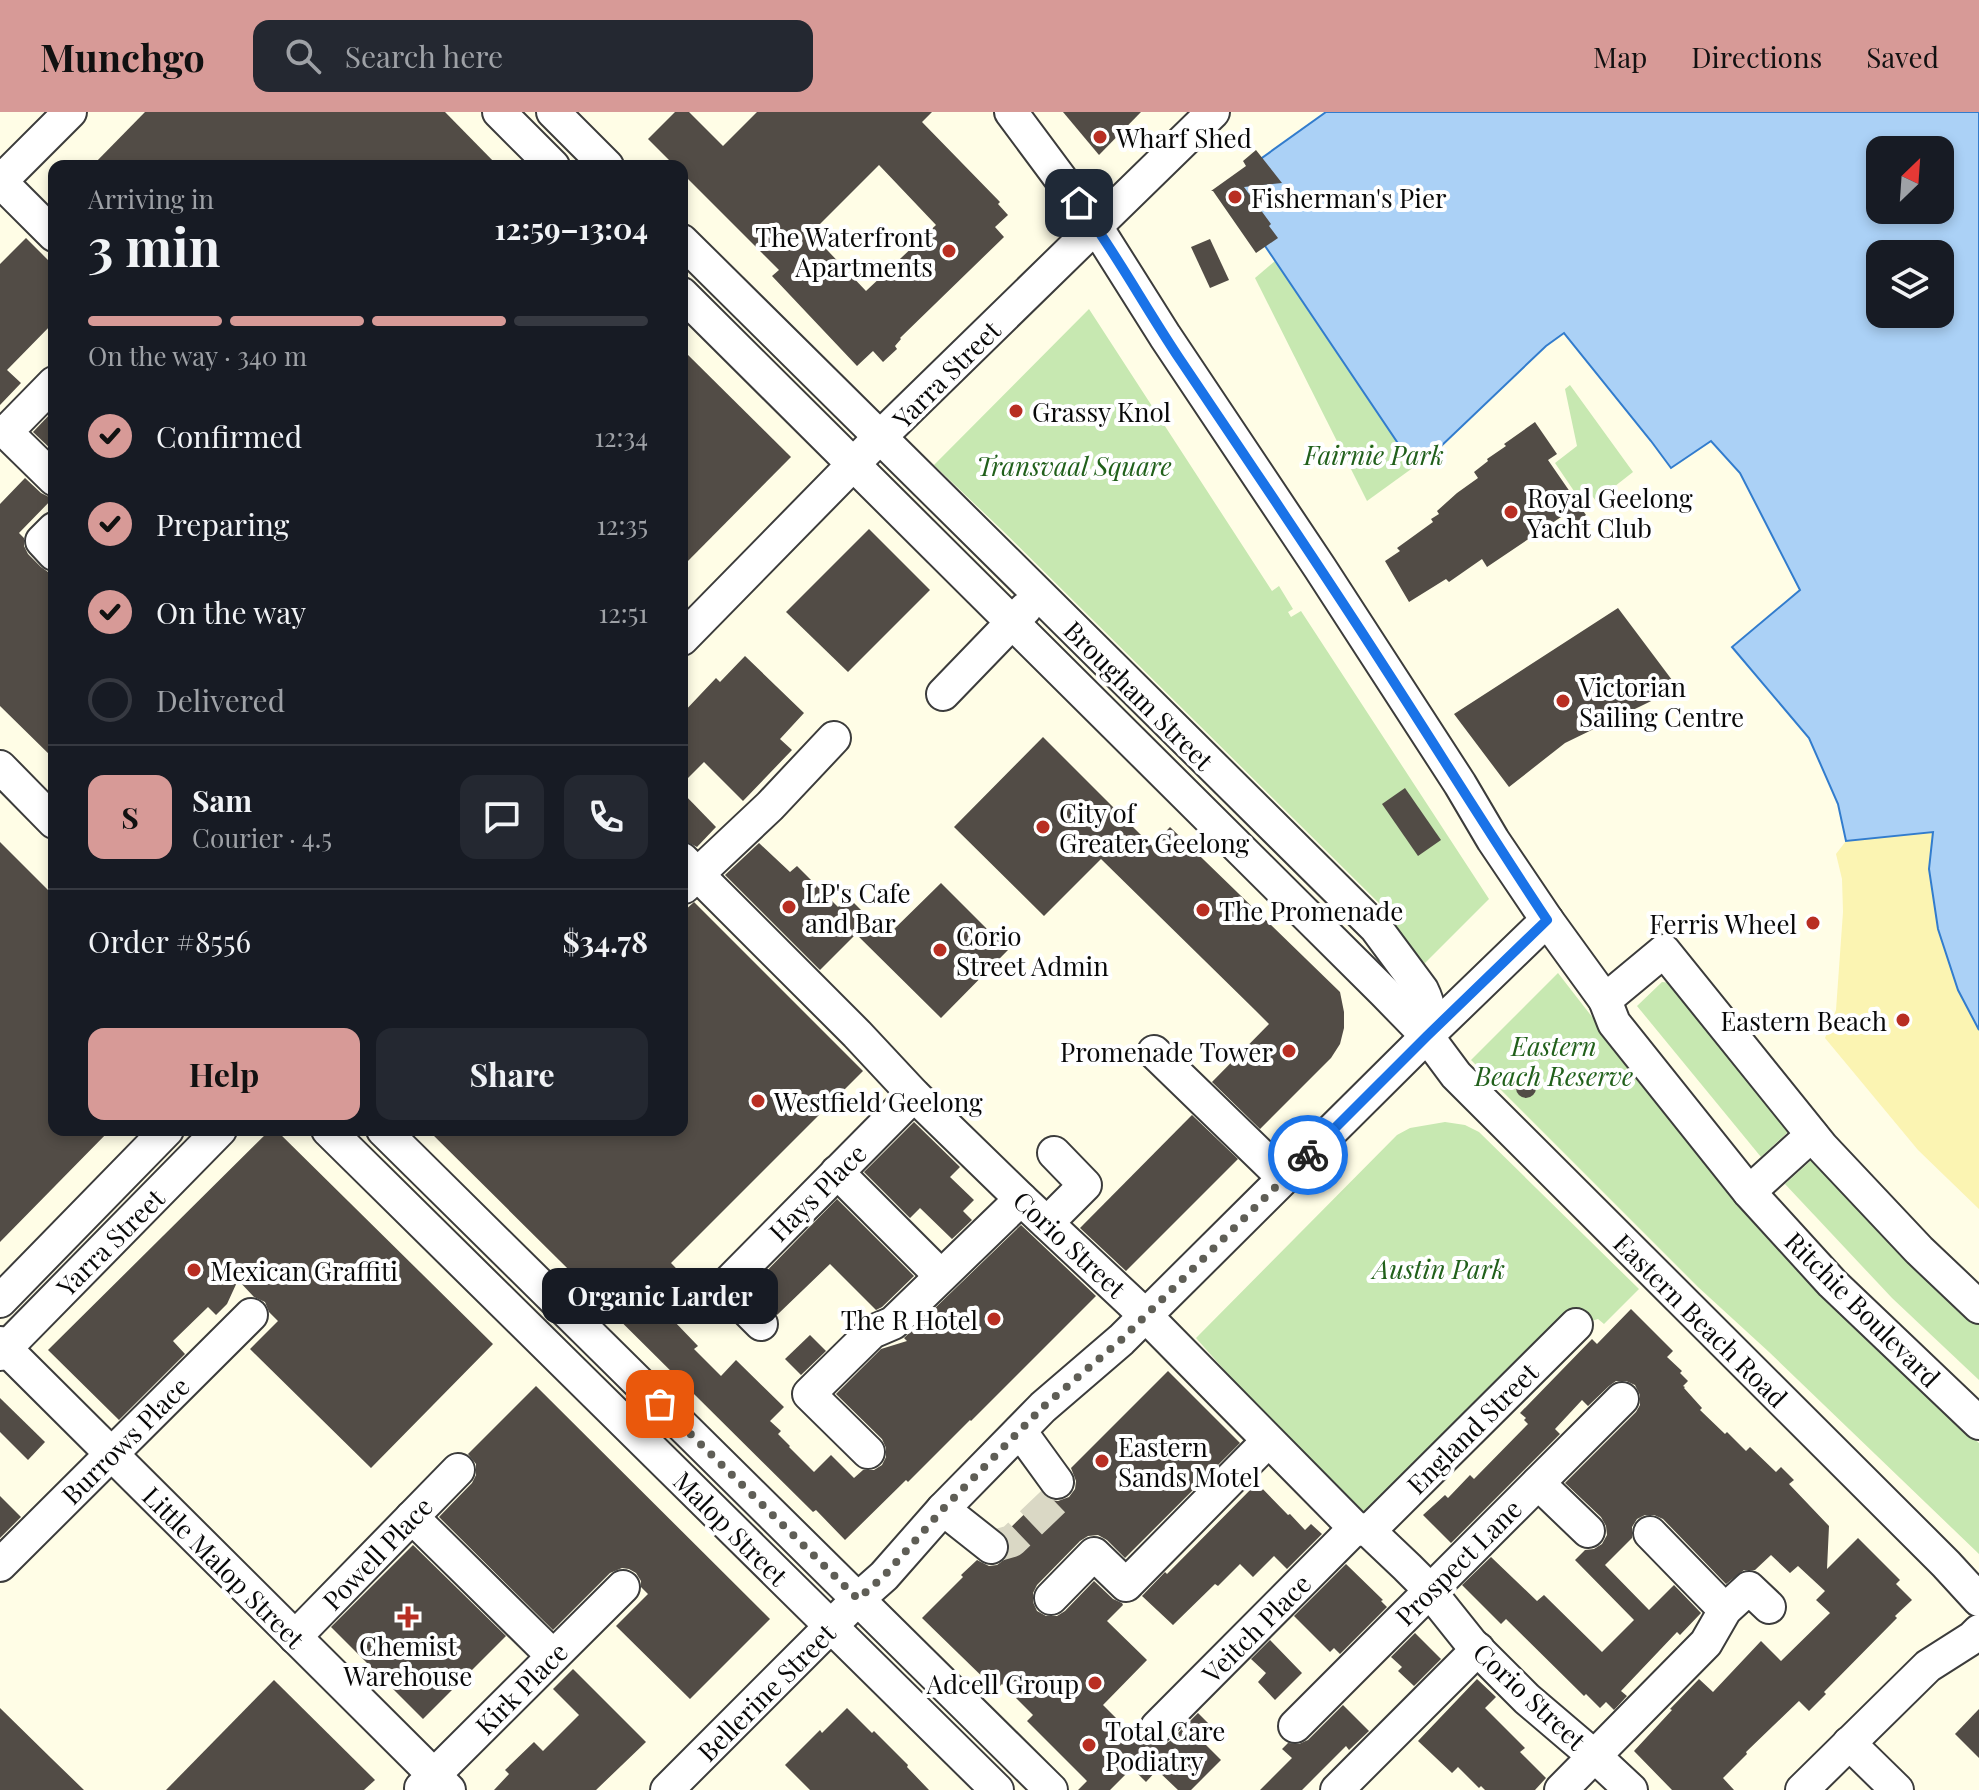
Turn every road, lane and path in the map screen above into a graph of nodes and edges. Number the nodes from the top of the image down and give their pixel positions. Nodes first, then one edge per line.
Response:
1 (70, 112) edge
2 (499, 112) edge
3 (553, 112) edge
4 (1011, 112) edge
5 (1213, 112) edge
6 (547, 160) edge
7 (601, 160) edge
8 (0, 182) edge
9 (1095, 225) junction
10 (48, 229) edge
11 (688, 247) edge
12 (688, 300) edge
13 (48, 389) edge
14 (880, 437) junction
15 (854, 464) junction
16 (48, 473) edge
17 (1039, 595) junction
18 (1013, 622) junction
19 (688, 633) edge
20 (943, 694) dead end
21 (834, 738) dead end
22 (0, 767) edge
23 (1227, 783) junction
24 (1201, 809) junction
25 (48, 816) edge
26 (688, 873) edge
27 (688, 875) edge
28 (1547, 920) junction
29 (1605, 1000) junction
30 (1427, 1036) junction
31 (1154, 1052) dead end
32 (914, 1095) junction
33 (1812, 1135) junction
34 (161, 1136) edge
35 (214, 1136) edge
36 (334, 1136) edge
37 (389, 1136) edge
38 (1054, 1153) dead end
39 (837, 1172) junction
40 (1284, 1178) junction
41 (442, 1188) junction
42 (1749, 1192) junction
43 (1021, 1199) junction
44 (414, 1215) junction
45 (1047, 1223) junction
46 (941, 1276) junction
47 (0, 1301) edge
48 (1979, 1307) edge
49 (251, 1315) dead end
50 (1146, 1316) junction
51 (761, 1324) dead end
52 (1576, 1325) dead end
53 (2, 1349) edge
54 (1622, 1399) dead end
55 (1979, 1423) edge
56 (1020, 1431) junction
57 (1268, 1441) junction
58 (868, 1452) dead end
59 (112, 1454) junction
60 (458, 1470) dead end
61 (1057, 1482) dead end
62 (1538, 1483) junction
63 (943, 1509) junction
64 (412, 1517) junction
65 (1362, 1530) junction
66 (1588, 1531) dead end
67 (1650, 1533) dead end
68 (991, 1547) dead end
69 (0, 1565) edge
70 (623, 1587) dead end
71 (1429, 1591) junction
72 (1051, 1598) dead end
73 (858, 1599) junction
74 (1978, 1599) edge
75 (1769, 1607) dead end
76 (1725, 1610) junction
77 (831, 1627) junction
78 (1979, 1631) edge
79 (295, 1637) junction
80 (1478, 1649) junction
81 (553, 1656) junction
82 (1928, 1666) junction
83 (1295, 1726) dead end
84 (1157, 1727) dead end
85 (1849, 1743) junction
86 (1594, 1755) junction
87 (434, 1785) edge
88 (667, 1790) edge
89 (997, 1790) edge
90 (1051, 1790) edge
91 (1337, 1790) edge
92 (1561, 1790) edge
93 (1631, 1790) edge
94 (1802, 1790) edge
95 (1897, 1790) edge

1 - 8 street
2 - 6 street
3 - 7 street
4 - 9 street
5 - 9 street, Yarra Street
8 - 10 street
9 - 14 street, Yarra Street
9 - 28 street
11 - 14 street, Brougham Street
12 - 15 street, Brougham Street
13 - 16 street
14 - 15 street, Yarra Street
14 - 17 street, Brougham Street
15 - 18 street, Brougham Street
15 - 19 street, Yarra Street
17 - 18 street
17 - 23 street, Brougham Street
18 - 20 street
18 - 24 street, Brougham Street
21 - 26 street
22 - 25 street
23 - 24 street
23 - 30 street, Brougham Street
24 - 30 street, Brougham Street
27 - 32 street, Corio Street
28 - 29 street, Ritchie Boulevard
28 - 30 street, Bellerine Street
29 - 33 street
29 - 42 street, Ritchie Boulevard
30 - 40 street, Bellerine Street
30 - 74 street, Eastern Beach Road
31 - 40 street
32 - 39 street, Hays Place
32 - 43 street, Corio Street
33 - 42 street
33 - 48 street
34 - 47 street, Yarra Street
35 - 53 street, Yarra Street
36 - 44 street, Malop Street
37 - 41 street, Malop Street
38 - 45 street
39 - 46 street
39 - 51 street, Hays Place
40 - 50 street, Bellerine Street
41 - 44 street
41 - 73 street, Malop Street
42 - 55 street, Ritchie Boulevard
43 - 45 street, Corio Street
43 - 46 street
44 - 77 street, Malop Street
45 - 50 street, Corio Street
46 - 58 street
49 - 59 street, Burrows Place
50 - 56 street, Bellerine Street
50 - 57 street, Corio Street
52 - 65 street, England Street
53 - 59 street, Little Malop Street
54 - 62 street, Prospect Lane
56 - 61 street
56 - 63 street, Bellerine Street
57 - 65 street, Corio Street
57 - 72 street
59 - 69 street, Burrows Place
59 - 79 street, Little Malop Street
60 - 64 street, Powell Place
62 - 66 street
62 - 71 street, Prospect Lane
63 - 68 street
63 - 73 street, Bellerine Street
64 - 79 street, Powell Place
64 - 81 street
65 - 71 street, Corio Street
65 - 84 street, Veitch Place
67 - 76 street
70 - 81 street, Kirk Place
71 - 80 street, Corio Street
71 - 83 street, Prospect Lane
73 - 77 street, Bellerine Street
73 - 90 street, Malop Street
74 - 82 street
75 - 76 street
76 - 86 street
77 - 88 street, Bellerine Street
77 - 89 street, Malop Street
78 - 82 street
79 - 87 street, Little Malop Street
80 - 86 street, Corio Street
80 - 91 street
81 - 87 street, Kirk Place
82 - 85 street
85 - 94 street
85 - 95 street
86 - 92 street
86 - 93 street, Corio Street

